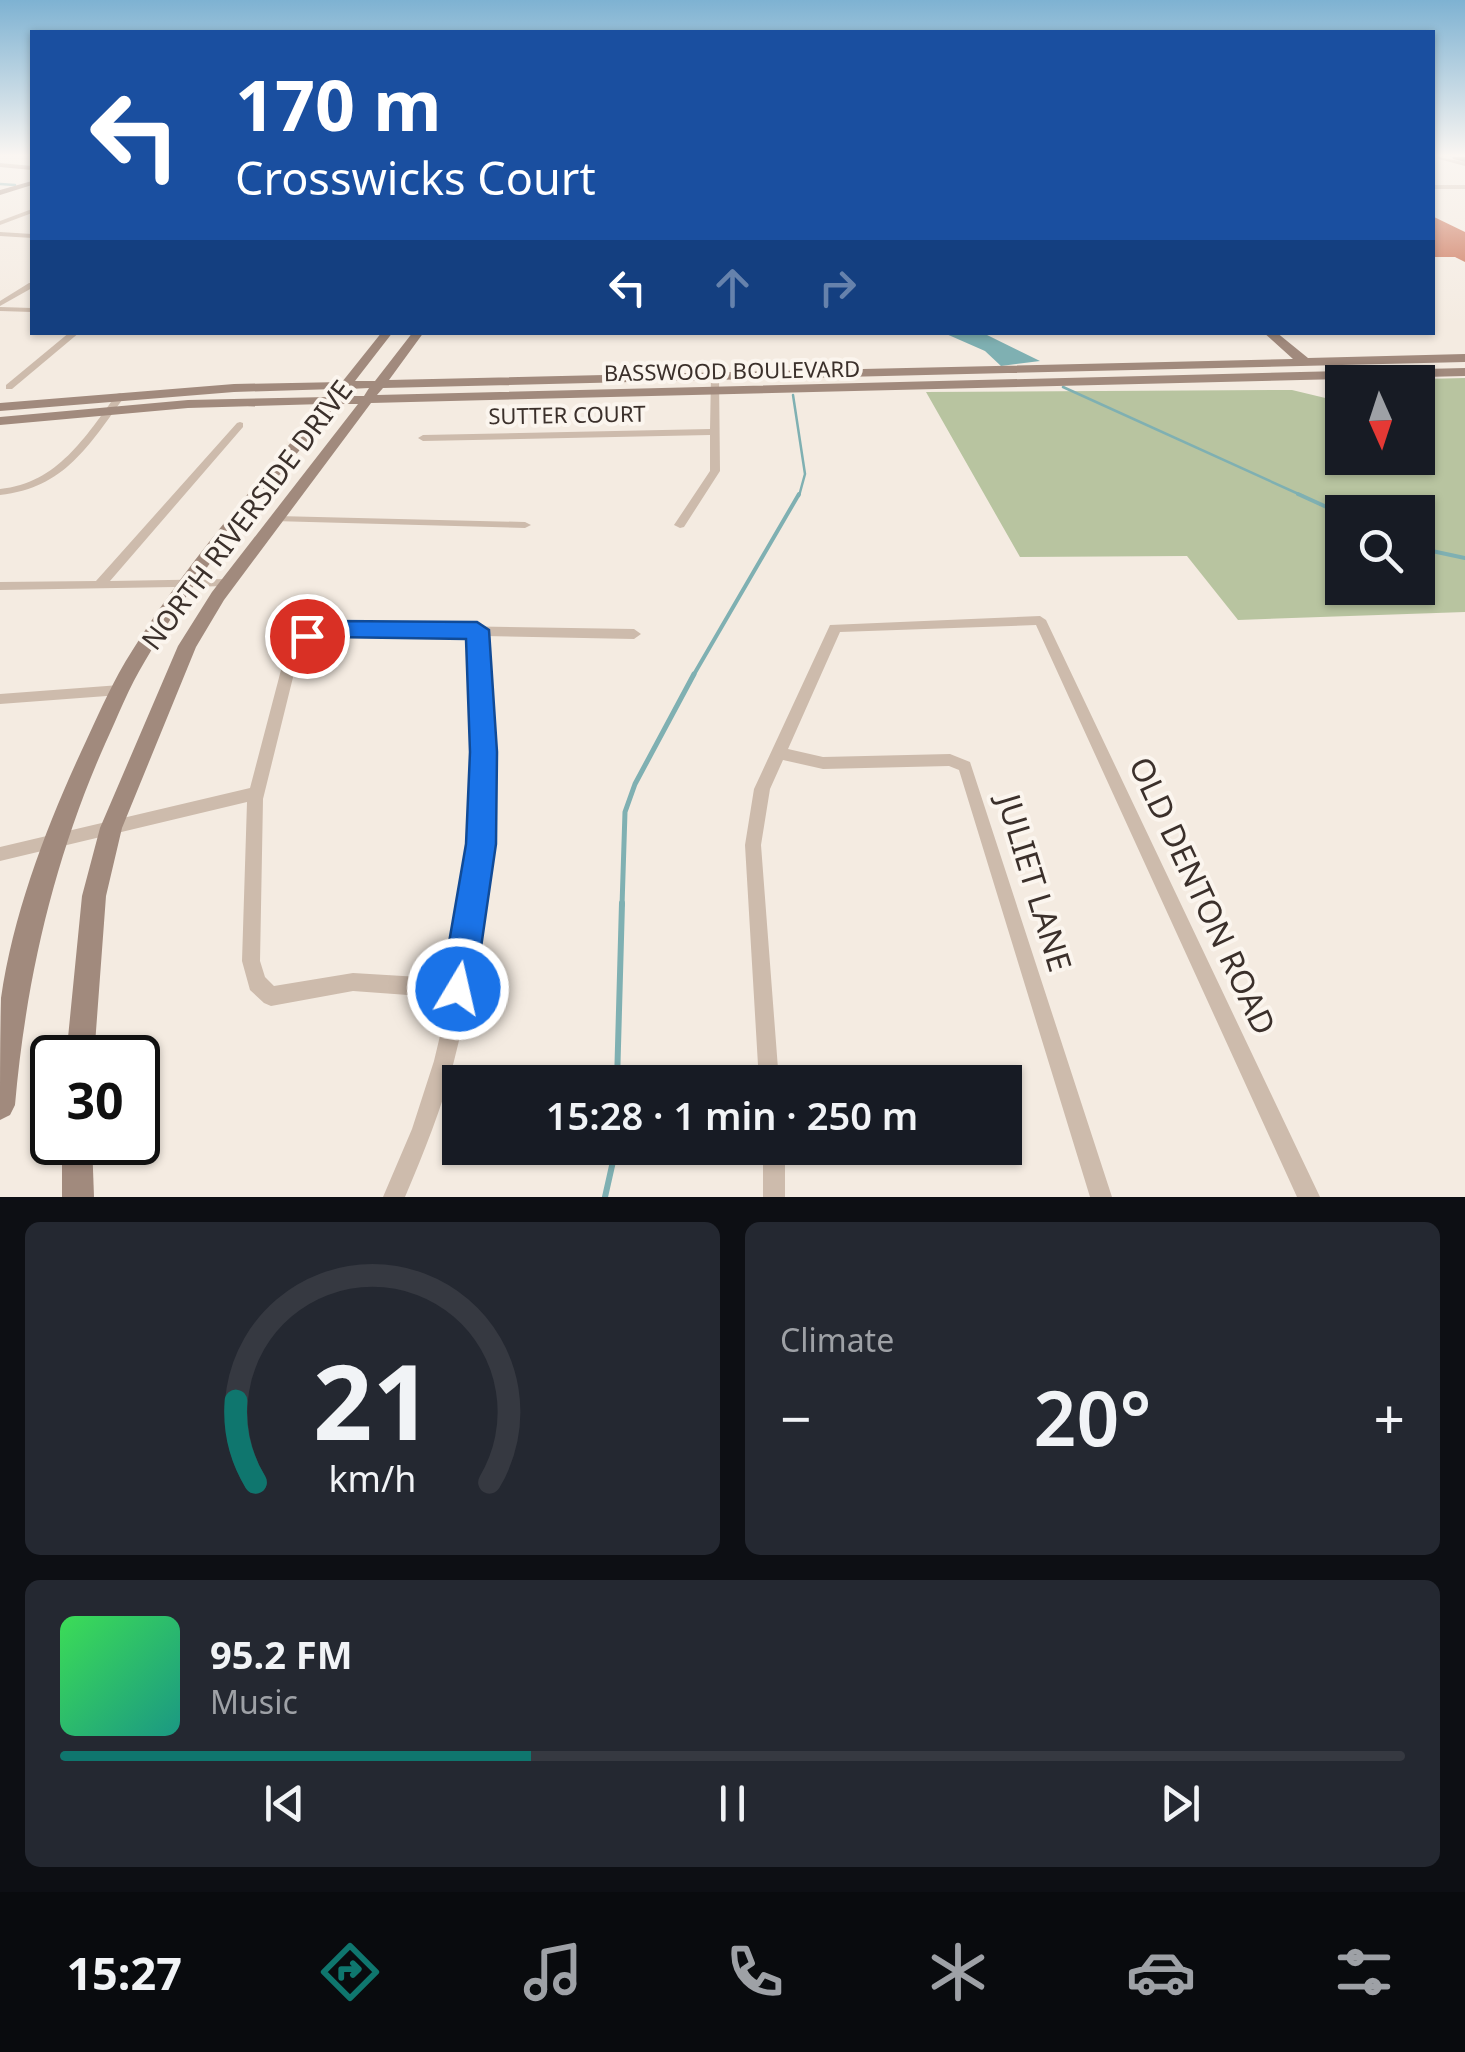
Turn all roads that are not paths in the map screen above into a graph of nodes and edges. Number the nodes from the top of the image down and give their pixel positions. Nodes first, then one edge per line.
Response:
1 (27, 213) edge
2 (0, 223) edge
3 (0, 234) edge
4 (30, 236) edge
5 (30, 286) edge
6 (0, 307) edge
7 (30, 310) edge
8 (72, 335) edge
9 (386, 335) edge
10 (417, 335) edge
11 (1255, 335) edge
12 (1272, 335) edge
13 (1284, 345) junction
14 (401, 357) junction
15 (1465, 358) edge
16 (1348, 361) junction
17 (1287, 362) junction
18 (1305, 369) junction
19 (1465, 372) edge
20 (921, 379) junction
21 (431, 384) junction
22 (714, 385) junction
23 (9, 387) dead end
24 (371, 393) junction
25 (340, 394) junction
26 (120, 396) junction
27 (0, 406) edge
28 (109, 411) junction
29 (0, 421) edge
30 (240, 425) dead end
31 (712, 432) junction
32 (424, 438) dead end
33 (0, 492) edge
34 (277, 519) junction
35 (525, 525) dead end
36 (680, 525) dead end
37 (101, 583) junction
38 (191, 583) junction
39 (228, 583) junction
40 (0, 586) edge
41 (477, 630) junction
42 (634, 634) dead end
43 (120, 690) junction
44 (0, 699) edge
45 (780, 753) junction
46 (256, 793) junction
47 (110, 828) junction
48 (54, 842) junction
49 (0, 854) edge
50 (458, 989) junction
51 (82, 1035) edge
52 (2, 1044) edge
53 (768, 1065) edge
54 (0, 1105) edge
55 (77, 1165) edge
56 (774, 1165) edge
57 (78, 1197) edge
58 (394, 1197) edge
59 (774, 1197) edge
60 (1101, 1197) edge
61 (1309, 1197) edge

1 - 2 street
3 - 4 street
5 - 6 street
6 - 7 street
8 - 23 street
9 - 25 main road, NORTH RIVERSIDE DRIVE
10 - 14 main road, NORTH RIVERSIDE DRIVE
11 - 17 main road
12 - 13 main road
13 - 16 main road
13 - 18 main road
14 - 21 main road
14 - 24 main road, NORTH RIVERSIDE DRIVE
15 - 16 main road, BASSWOOD BOULEVARD
16 - 18 main road, BASSWOOD BOULEVARD
17 - 18 main road
17 - 20 main road, BASSWOOD BOULEVARD
18 - 19 main road, BASSWOOD BOULEVARD
18 - 20 main road, BASSWOOD BOULEVARD
20 - 22 main road, BASSWOOD BOULEVARD
21 - 22 main road, BASSWOOD BOULEVARD
21 - 24 main road, BASSWOOD BOULEVARD
22 - 24 main road, BASSWOOD BOULEVARD
22 - 31 street
24 - 25 main road, BASSWOOD BOULEVARD
24 - 34 main road, NORTH RIVERSIDE DRIVE
25 - 26 main road, BASSWOOD BOULEVARD
25 - 28 main road, BASSWOOD BOULEVARD
25 - 38 main road, NORTH RIVERSIDE DRIVE
26 - 27 main road, BASSWOOD BOULEVARD
26 - 28 street
28 - 29 main road, BASSWOOD BOULEVARD
28 - 33 street
30 - 37 street
31 - 32 street, SUTTER COURT
31 - 36 street
34 - 35 street
34 - 39 main road, NORTH RIVERSIDE DRIVE
37 - 38 street
37 - 40 street
38 - 39 street
38 - 43 main road, NORTH RIVERSIDE DRIVE
39 - 47 main road, NORTH RIVERSIDE DRIVE
41 - 42 street
41 - 46 street
41 - 50 street
43 - 44 street
43 - 48 main road, NORTH RIVERSIDE DRIVE
45 - 53 street
45 - 60 street, JULIET LANE
45 - 61 street, OLD DENTON ROAD
46 - 47 street
46 - 50 street
47 - 48 street
47 - 51 main road, NORTH RIVERSIDE DRIVE
48 - 49 street
48 - 52 main road, NORTH RIVERSIDE DRIVE
50 - 58 street
52 - 54 main road, NORTH RIVERSIDE DRIVE
55 - 57 main road
56 - 59 street

